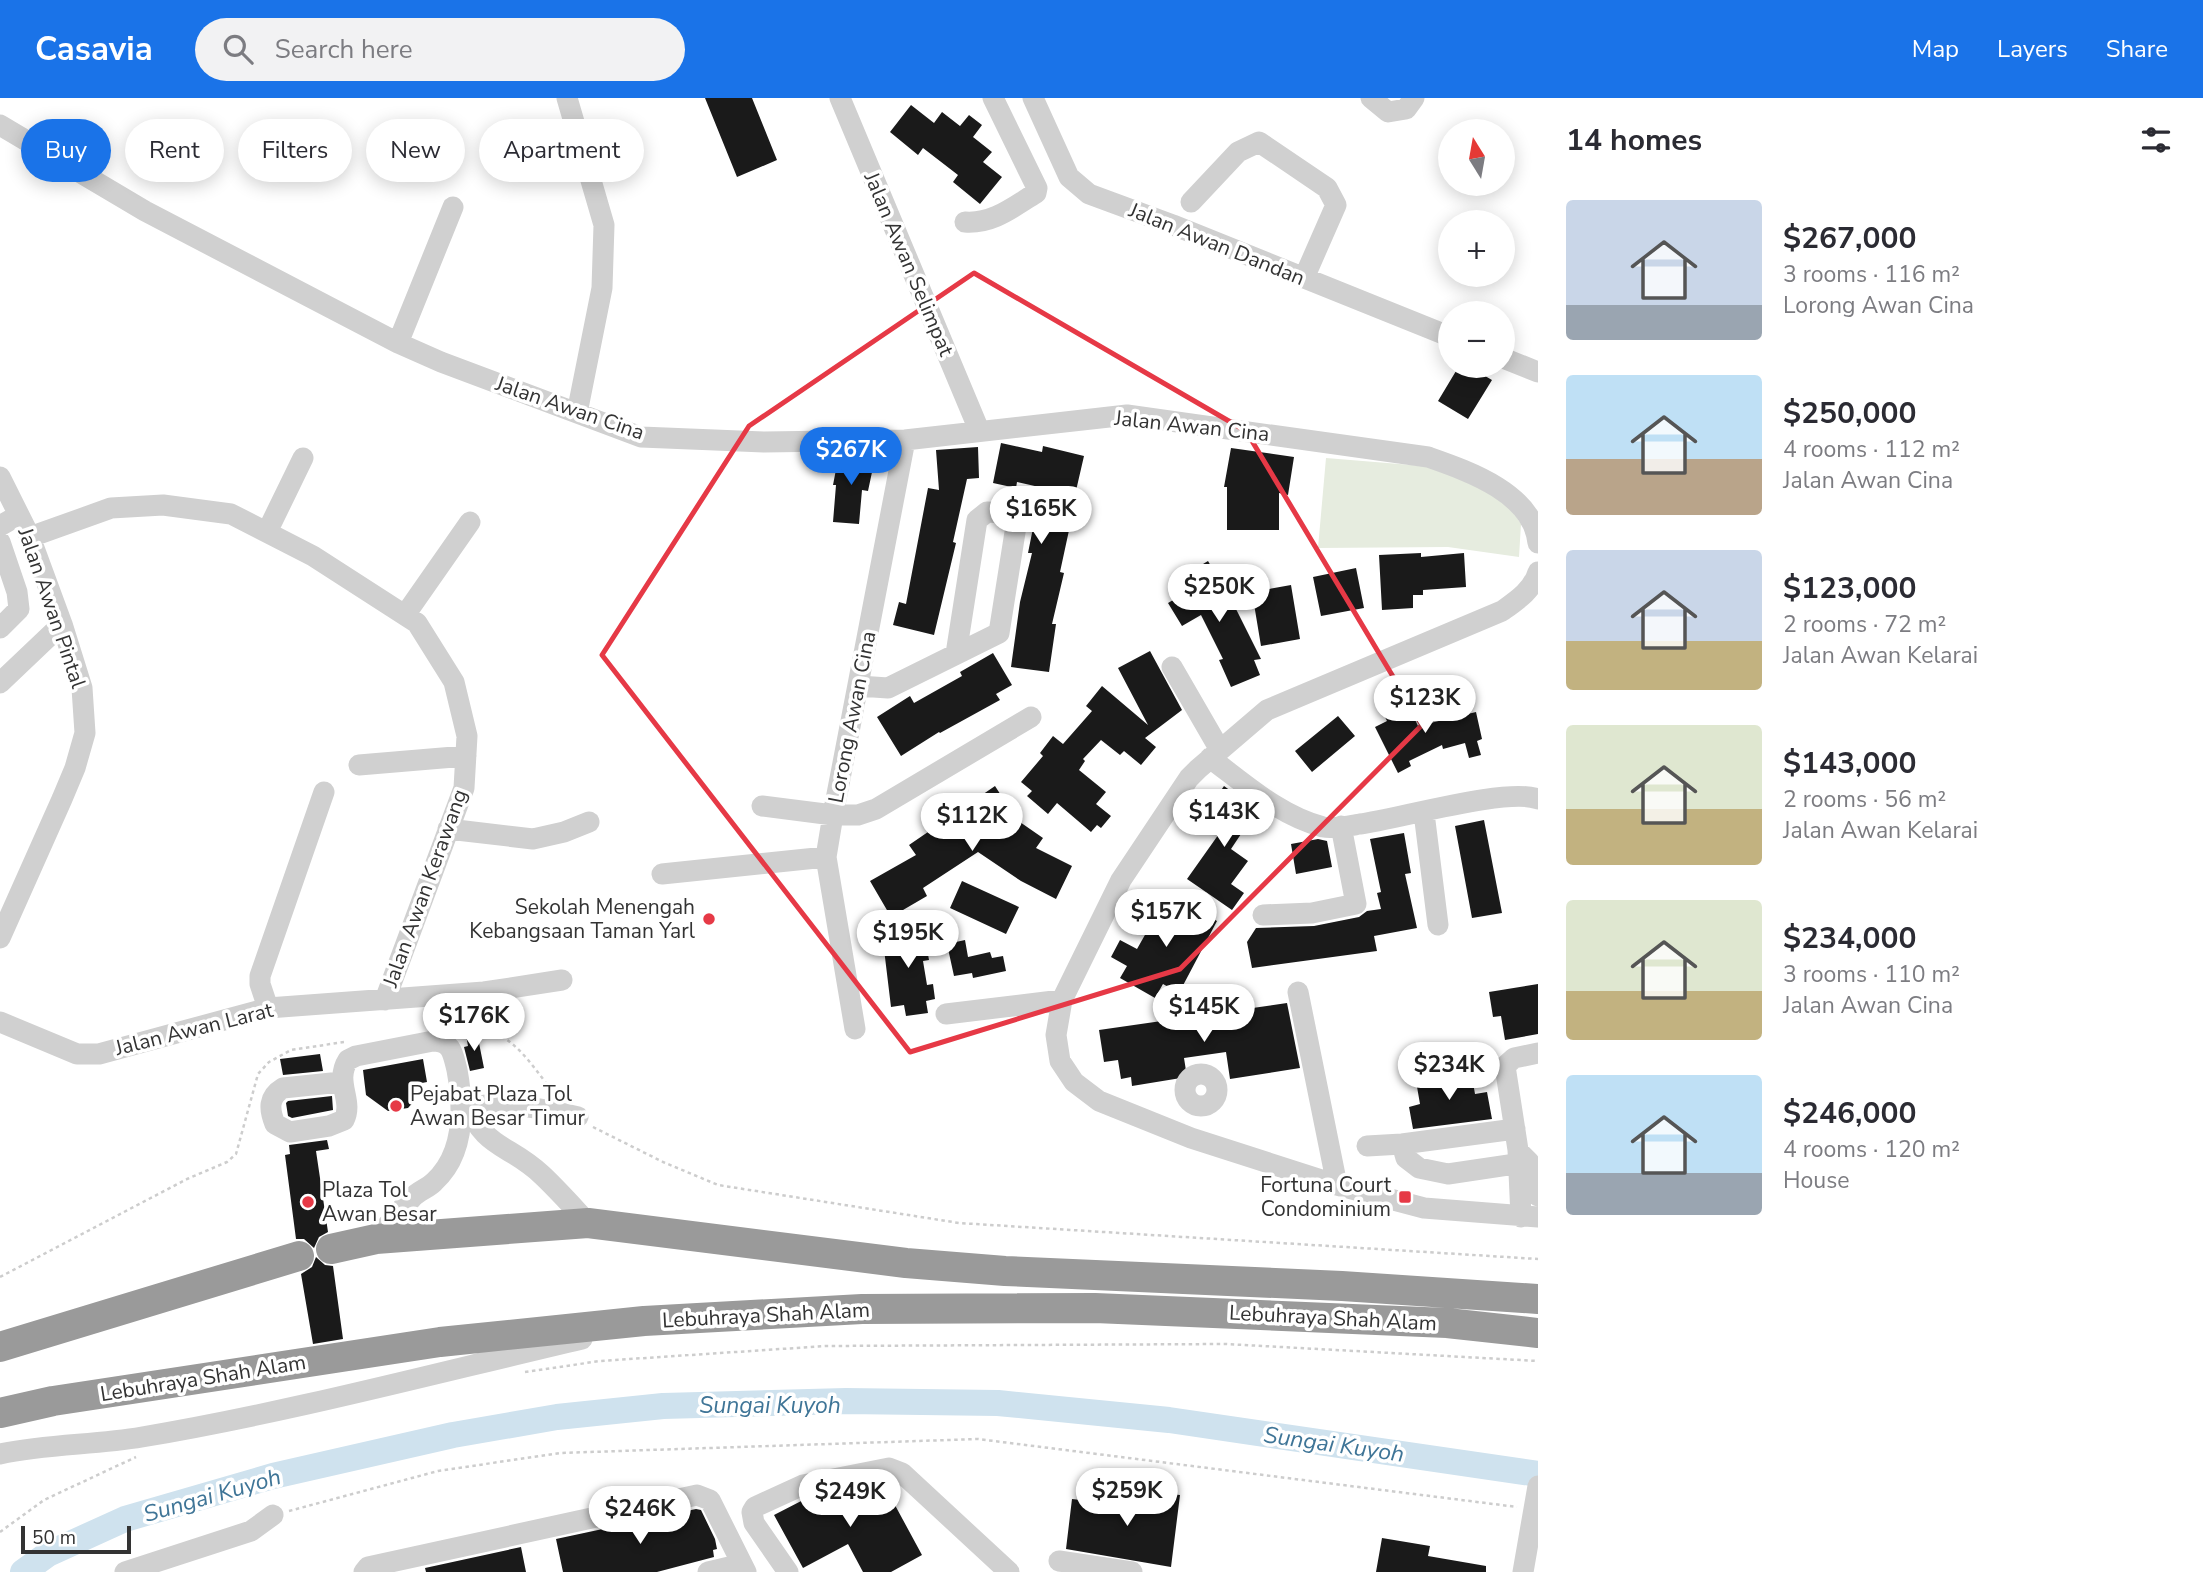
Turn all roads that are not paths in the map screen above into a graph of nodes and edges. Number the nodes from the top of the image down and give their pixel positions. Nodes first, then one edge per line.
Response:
1 (567, 98) edge
2 (840, 98) edge
3 (993, 98) edge
4 (1033, 98) edge
5 (1371, 98) edge
6 (1414, 98) edge
7 (573, 119) edge
8 (0, 125) edge
9 (591, 182) edge
10 (1191, 202) dead end
11 (453, 207) dead end
12 (965, 222) dead end
13 (1304, 278) junction
14 (1438, 332) edge
15 (398, 343) junction
16 (1515, 363) edge
17 (1538, 372) edge
18 (578, 413) junction
19 (979, 430) junction
20 (905, 440) junction
21 (303, 458) dead end
22 (0, 477) edge
23 (19, 515) junction
24 (470, 522) dead end
25 (0, 526) edge
26 (267, 533) junction
27 (30, 537) junction
28 (0, 542) edge
29 (1538, 543) edge
30 (1538, 572) edge
31 (405, 615) junction
32 (62, 624) junction
33 (0, 628) edge
34 (956, 654) junction
35 (1172, 667) dead end
36 (0, 683) edge
37 (859, 687) junction
38 (1031, 717) dead end
39 (1215, 754) junction
40 (466, 756) junction
41 (359, 765) dead end
42 (324, 792) dead end
43 (1538, 799) edge
44 (762, 806) dead end
45 (1424, 813) junction
46 (833, 814) junction
47 (589, 822) dead end
48 (1341, 827) junction
49 (447, 829) junction
50 (825, 857) junction
51 (662, 874) dead end
52 (1262, 915) dead end
53 (1438, 925) dead end
54 (0, 938) edge
55 (562, 979) dead end
56 (1298, 992) dead end
57 (385, 1000) junction
58 (1062, 1000) junction
59 (268, 1008) junction
60 (946, 1014) dead end
61 (0, 1022) edge
62 (855, 1029) dead end
63 (1538, 1053) edge
64 (341, 1082) dead end
65 (460, 1085) junction
66 (468, 1106) junction
67 (1200, 1106) dead end
68 (579, 1116) road end
69 (1191, 1138) junction
70 (1402, 1144) junction
71 (1367, 1146) dead end
72 (1520, 1151) junction
73 (1336, 1185) junction
74 (1538, 1196) edge
75 (1530, 1217) edge
76 (588, 1223) junction
77 (376, 1239) junction
78 (331, 1249) dead end
79 (299, 1256) dead end
80 (1538, 1299) edge
81 (670, 1320) junction
82 (1538, 1333) edge
83 (0, 1348) edge
84 (0, 1413) edge
85 (0, 1454) edge
86 (1538, 1486) edge
87 (273, 1516) dead end
88 (1059, 1561) dead end
89 (744, 1568) edge
90 (1088, 1569) edge
91 (125, 1572) edge
92 (365, 1572) edge
93 (708, 1572) edge
94 (788, 1572) edge
95 (1009, 1572) edge
96 (1132, 1572) edge
97 (1523, 1572) edge

1 - 7 street
2 - 19 street, Jalan Awan Selimpat
3 - 12 street
4 - 13 street, Jalan Awan Dandan
5 - 6 street
8 - 15 street, Jalan Awan Cina
9 - 18 street
10 - 13 street
11 - 15 street
13 - 14 street, Jalan Awan Dandan
15 - 18 street, Jalan Awan Cina
16 - 17 street
18 - 20 street, Jalan Awan Cina
19 - 20 street, Jalan Awan Cina
19 - 29 street, Jalan Awan Cina
20 - 37 street, Lorong Awan Cina
21 - 26 street
22 - 23 street, Jalan Awan Pintal
23 - 25 street
23 - 27 street, Jalan Awan Pintal
24 - 31 street
26 - 27 street, Jalan Awan Kerawang
26 - 31 street, Jalan Awan Kerawang
27 - 32 street, Jalan Awan Pintal
28 - 33 street
30 - 39 street
31 - 40 street, Jalan Awan Kerawang
32 - 36 street
32 - 54 street, Jalan Awan Pintal
34 - 34 street
34 - 37 street
35 - 39 street
37 - 46 street, Lorong Awan Cina
38 - 46 street, Lorong Awan Cina
39 - 48 street
39 - 58 street
40 - 41 street
40 - 49 street, Jalan Awan Kerawang
42 - 59 street
43 - 45 street
44 - 46 street
45 - 48 street
45 - 53 street
46 - 50 street
47 - 49 street
48 - 52 street
49 - 57 street, Jalan Awan Kerawang
50 - 51 street
50 - 62 street
55 - 57 street, Jalan Awan Larat
56 - 73 street
57 - 59 street, Jalan Awan Larat
58 - 60 street
58 - 69 street
59 - 61 street, Jalan Awan Larat
63 - 72 street
64 - 65 street
65 - 66 street
65 - 77 street
66 - 68 street
66 - 76 street
67 - 69 street
69 - 73 street
70 - 71 street
70 - 72 street
70 - 72 street
72 - 74 street
72 - 75 street
73 - 75 street
76 - 77 highway, Lebuhraya Shah Alam
76 - 80 highway, Lebuhraya Shah Alam
77 - 78 highway, Lebuhraya Shah Alam
79 - 83 highway
81 - 82 highway, Lebuhraya Shah Alam
81 - 84 highway, Lebuhraya Shah Alam
81 - 85 street
86 - 97 street
87 - 91 street
88 - 90 street
89 - 92 street
89 - 93 street
90 - 96 street
94 - 95 street

